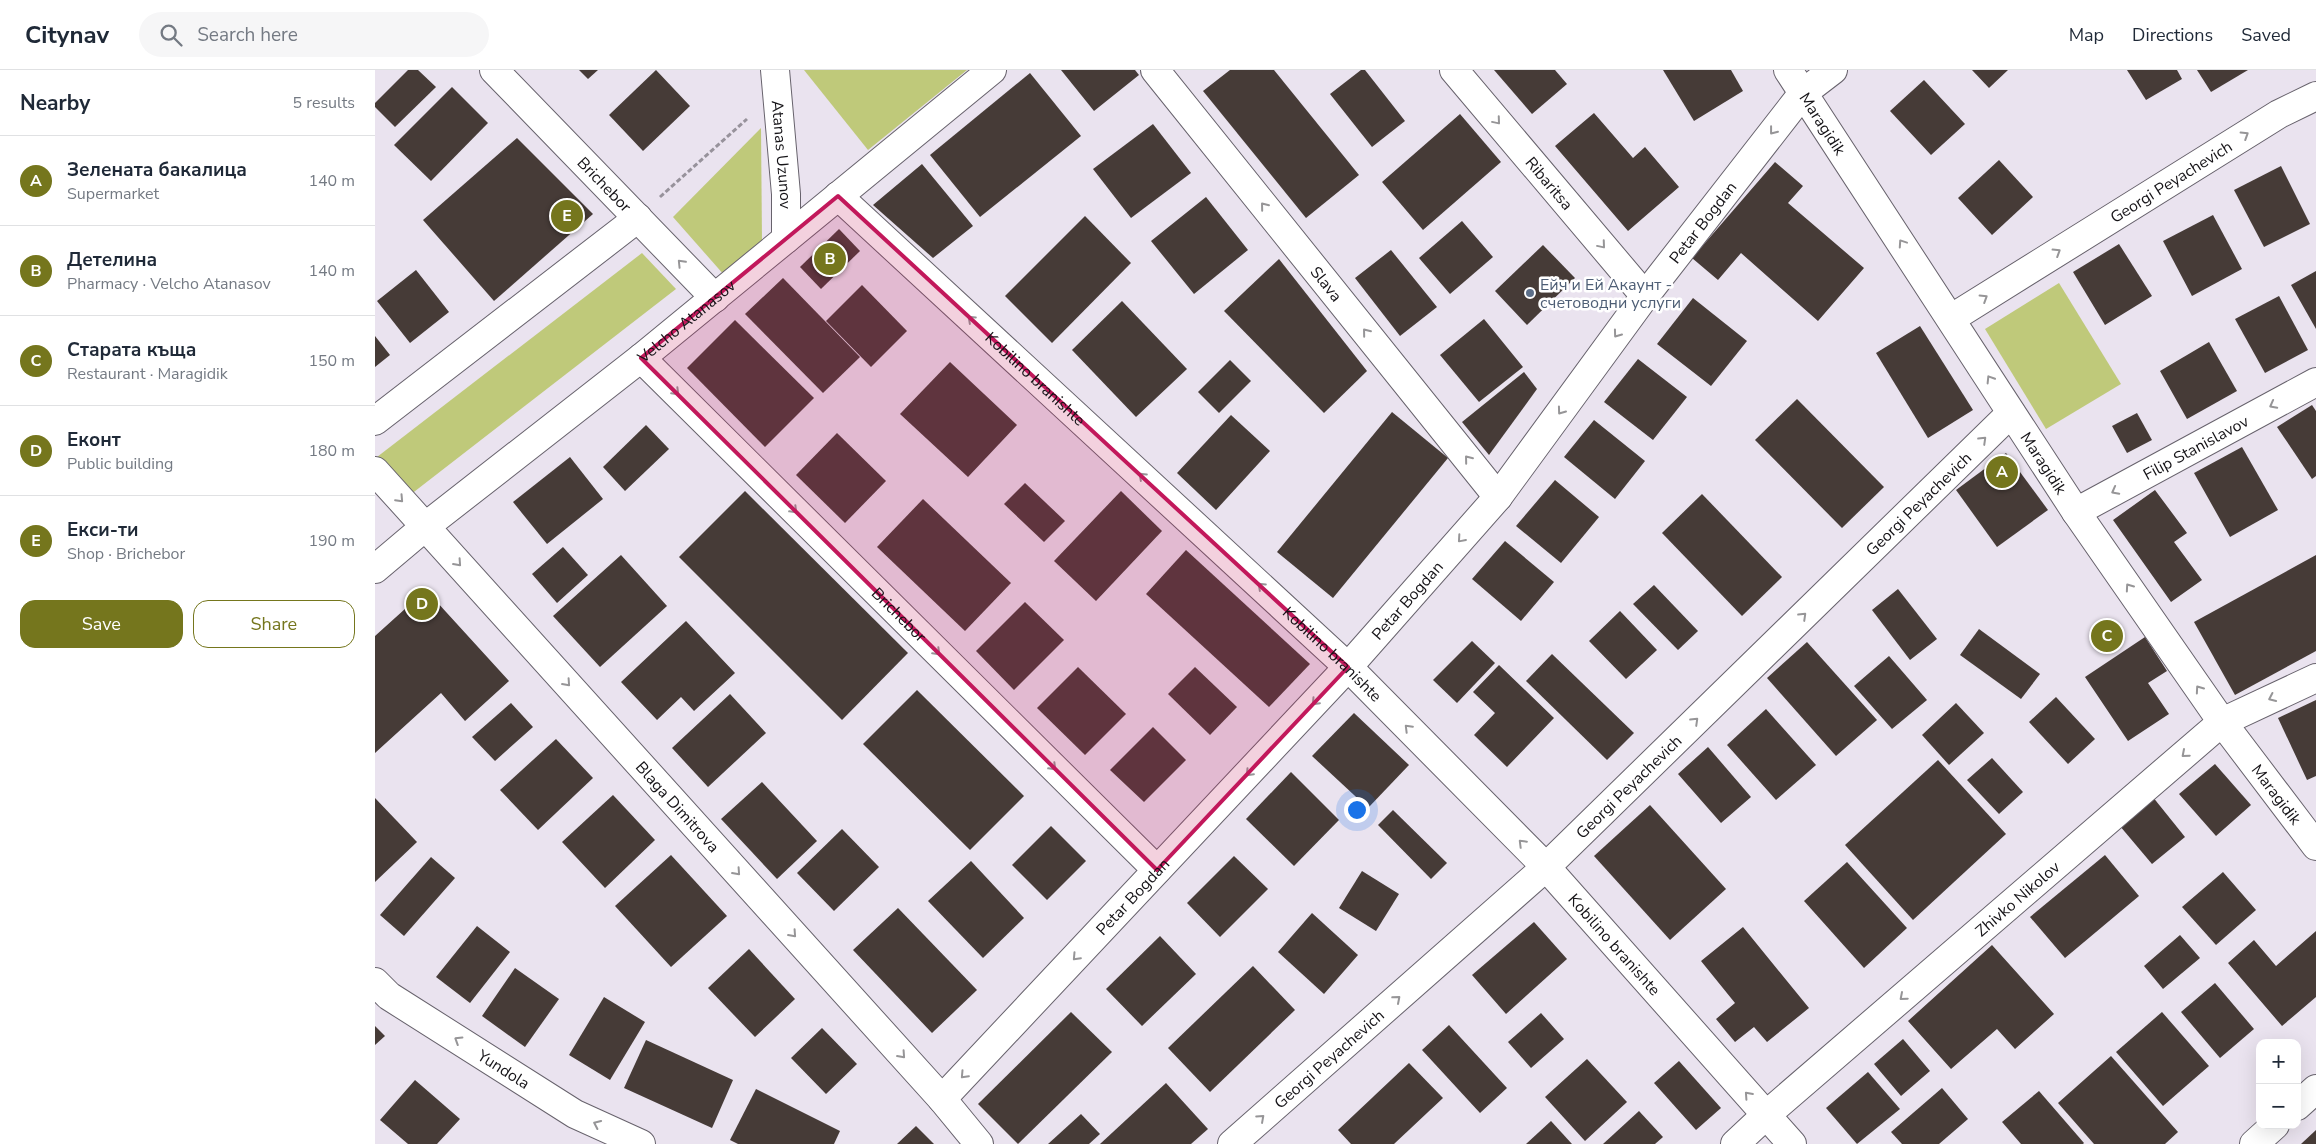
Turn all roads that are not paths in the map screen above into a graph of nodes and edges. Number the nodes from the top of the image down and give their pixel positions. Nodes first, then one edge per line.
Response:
1 (494, 70) edge
2 (992, 70) edge
3 (1155, 70) edge
4 (1454, 70) edge
5 (1788, 70) edge
6 (1833, 70) edge
7 (776, 81) edge
8 (1803, 93) junction
9 (2316, 96) edge
10 (838, 196) junction
11 (638, 218) junction
12 (786, 239) junction
13 (1645, 296) junction
14 (715, 298) junction
15 (1952, 318) junction
16 (641, 358) junction
17 (2316, 382) edge
18 (2011, 413) junction
19 (375, 421) edge
20 (375, 471) edge
21 (1498, 497) junction
22 (2076, 512) junction
23 (426, 526) junction
24 (375, 569) edge
25 (1349, 667) junction
26 (2316, 678) edge
27 (2222, 722) junction
28 (2316, 846) edge
29 (1546, 867) junction
30 (1157, 870) junction
31 (375, 982) edge
32 (2316, 1090) edge
33 (942, 1099) junction
34 (2301, 1103) edge
35 (1766, 1115) junction
36 (2271, 1129) edge
37 (641, 1144) edge
38 (979, 1144) edge
39 (1232, 1144) edge
40 (1735, 1144) edge
41 (1792, 1144) edge
42 (2254, 1144) edge

1 - 11 street, Brichebor
2 - 10 street, Velcho Atanasov
21 -> 3 street, Slava
4 -> 13 street, Ribaritsa
5 - 8 street, Maragidik
6 - 8 street, Petar Bogdan
7 - 12 street, Atanas Uzunov
8 -> 13 street, Petar Bogdan
15 -> 8 street, Maragidik
15 -> 9 street, Georgi Peyachevich
10 - 12 street, Velcho Atanasov
25 -> 10 street, Kobilino branishte
14 -> 11 street, Brichebor
11 - 19 street
12 - 14 street, Velcho Atanasov
13 -> 21 street, Petar Bogdan
14 - 16 street, Velcho Atanasov
18 -> 15 street, Maragidik
16 - 23 street, Velcho Atanasov
16 -> 30 street, Brichebor
17 -> 22 street, Filip Stanislavov
18 - 22 street, Maragidik
29 -> 18 street, Georgi Peyachevich
20 -> 23 street, Blaga Dimitrova
21 -> 25 street, Petar Bogdan
27 -> 22 street, Maragidik
23 - 24 street, Velcho Atanasov
23 -> 33 street, Blaga Dimitrova
29 -> 25 street, Kobilino branishte
25 -> 30 street, Petar Bogdan
26 -> 27 street, Zhivko Nikolov
27 - 28 street, Maragidik
27 -> 35 street, Zhivko Nikolov
35 -> 29 street, Kobilino branishte
39 -> 29 street, Georgi Peyachevich
30 -> 33 street, Petar Bogdan
37 -> 31 street, Yundola
32 - 34 street
33 - 38 street, Blaga Dimitrova
35 - 40 street, Zhivko Nikolov
35 - 41 street, Kobilino branishte
36 - 42 street

